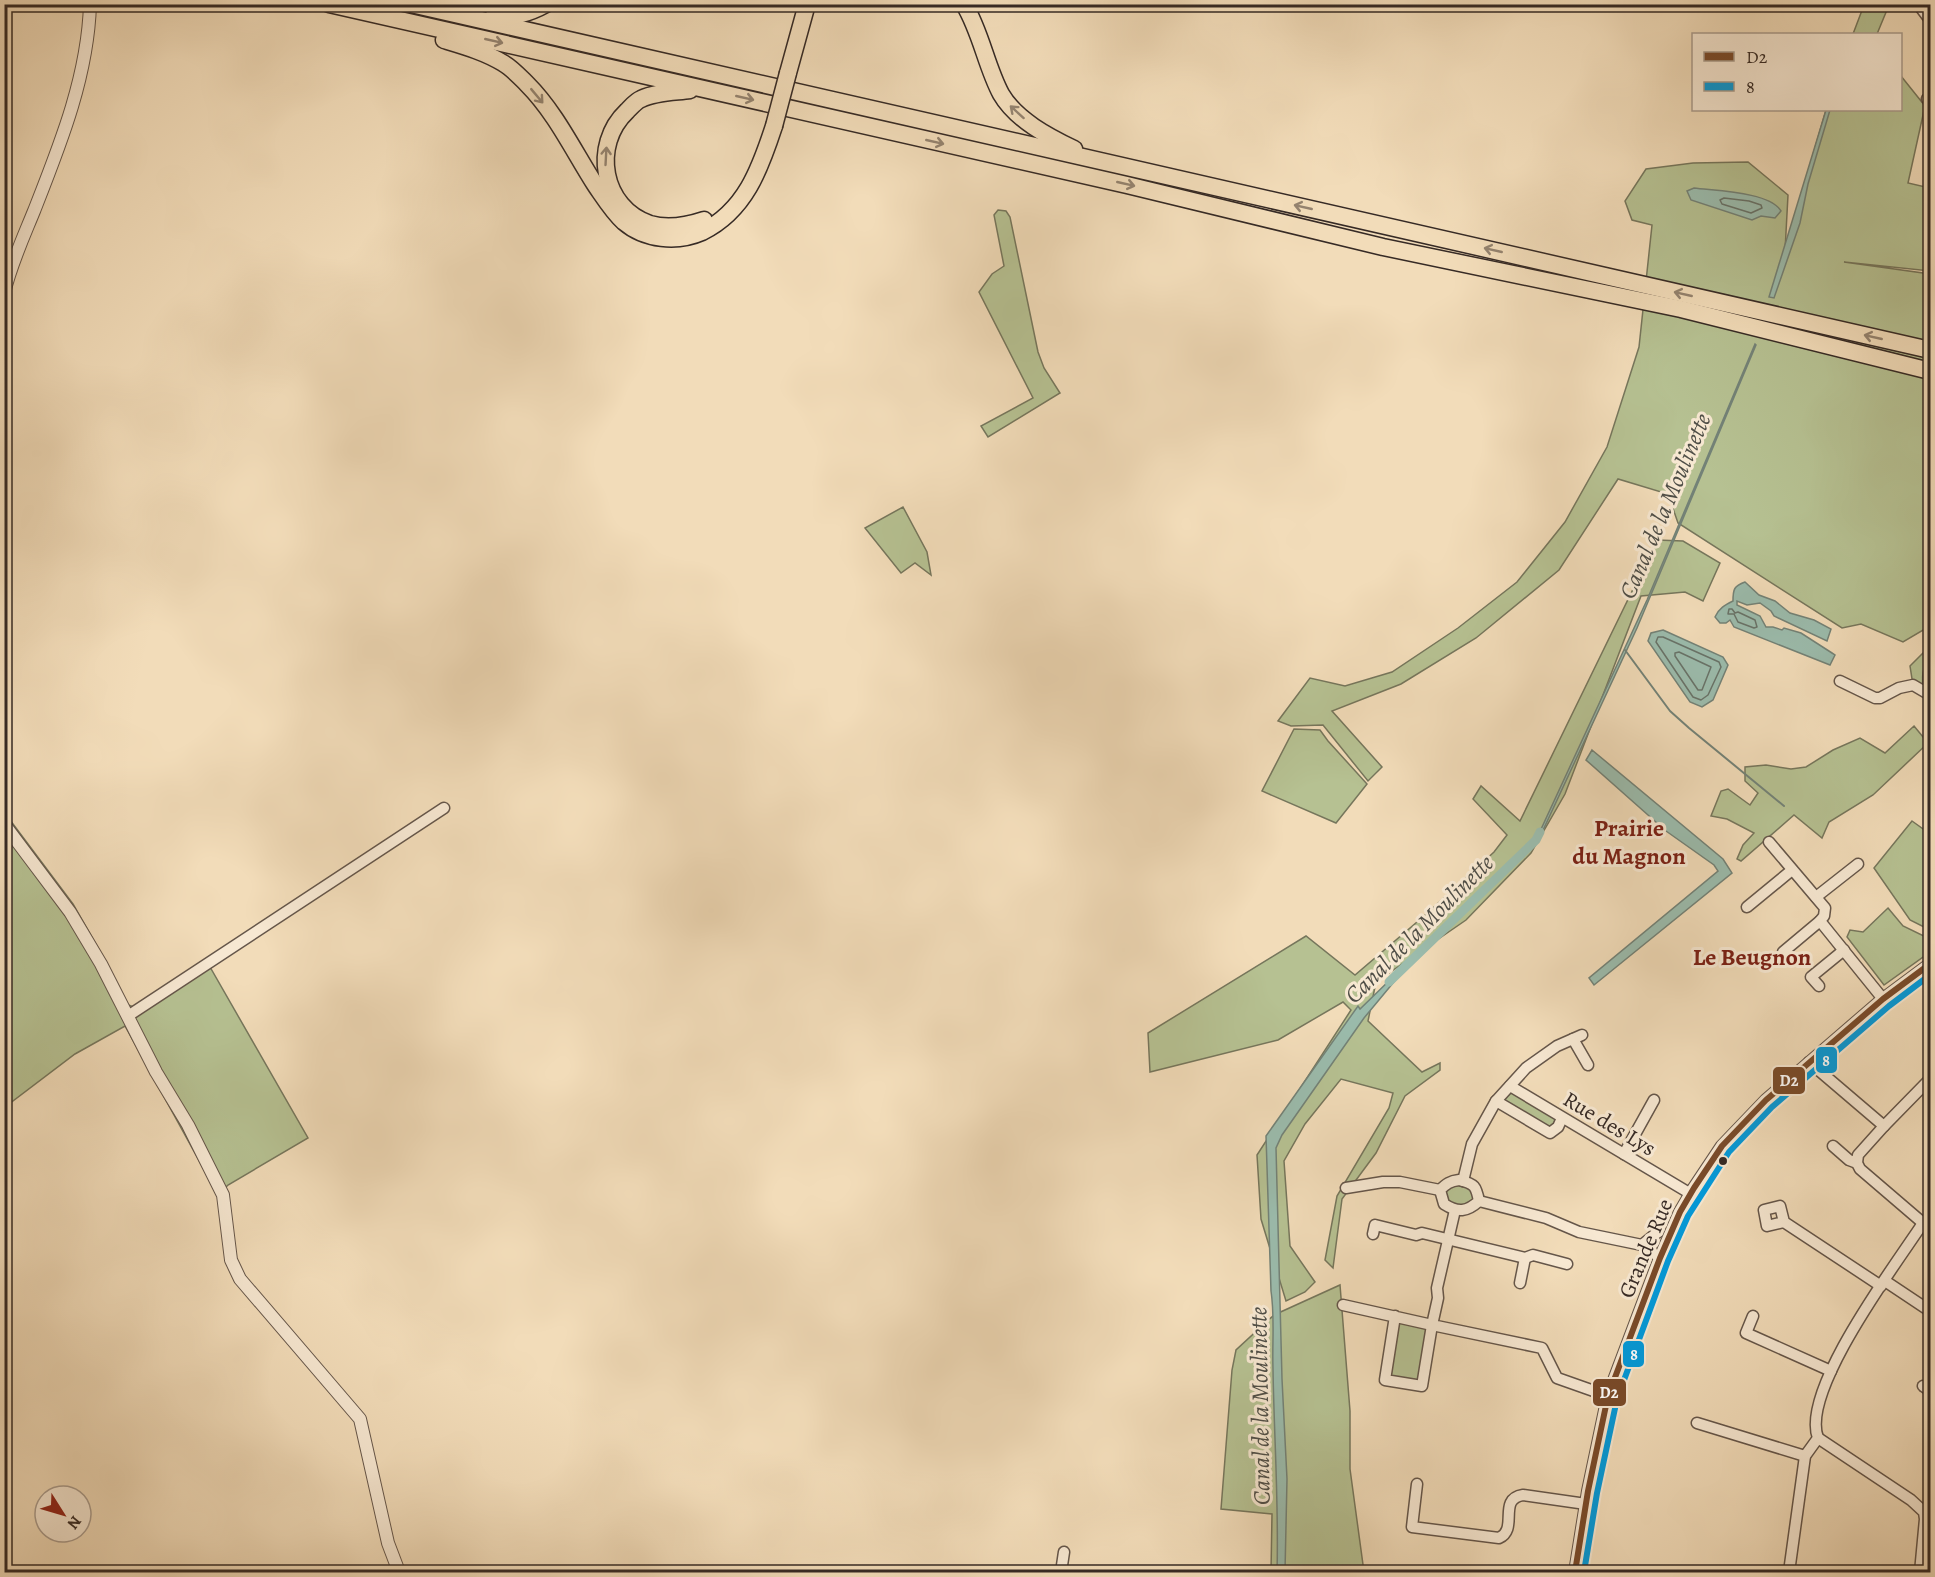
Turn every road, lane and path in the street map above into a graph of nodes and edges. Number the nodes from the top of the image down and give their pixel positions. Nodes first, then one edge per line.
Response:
1 (90, 4) edge
2 (411, 4) edge
3 (546, 4) edge
4 (807, 4) edge
5 (964, 4) edge
6 (1918, 4) edge
7 (331, 5) edge
8 (469, 18) junction
9 (1930, 20) edge
10 (704, 89) junction
11 (772, 133) junction
12 (1094, 159) junction
13 (4, 292) edge
14 (1930, 350) edge
15 (1929, 371) edge
16 (1840, 681) dead end
17 (1930, 695) edge
18 (444, 808) dead end
19 (4, 824) edge
20 (1769, 842) dead end
21 (1858, 864) dead end
22 (1792, 870) junction
23 (1815, 897) junction
24 (1747, 907) dead end
25 (1821, 921) junction
26 (1844, 950) junction
27 (1783, 952) dead end
28 (1930, 964) edge
29 (1819, 986) dead end
30 (1883, 999) junction
31 (128, 1016) junction
32 (1809, 1062) junction
33 (1588, 1065) dead end
34 (1930, 1078) edge
35 (1510, 1086) junction
36 (1654, 1100) dead end
37 (1496, 1101) junction
38 (1563, 1118) junction
39 (1884, 1126) junction
40 (1833, 1146) dead end
41 (1624, 1154) junction
42 (1857, 1162) junction
43 (1463, 1181) junction
44 (1346, 1188) dead end
45 (1440, 1191) junction
46 (1690, 1194) junction
47 (1479, 1201) junction
48 (1455, 1210) junction
49 (1927, 1220) edge
50 (1784, 1222) dead end
51 (1658, 1232) dead end
52 (1373, 1234) dead end
53 (1449, 1239) junction
54 (1642, 1245) junction
55 (1526, 1258) junction
56 (1660, 1258) junction
57 (1567, 1264) dead end
58 (1520, 1283) dead end
59 (1883, 1283) junction
60 (1343, 1305) dead end
61 (1930, 1311) edge
62 (1395, 1316) junction
63 (1753, 1317) dead end
64 (1432, 1325) junction
65 (1831, 1371) junction
66 (1608, 1396) junction
67 (1697, 1423) dead end
68 (1818, 1438) junction
69 (1805, 1456) junction
70 (1417, 1484) dead end
71 (1930, 1501) edge
72 (1586, 1504) junction
73 (1920, 1507) junction
74 (1064, 1552) dead end
75 (399, 1572) edge
76 (1061, 1572) edge
77 (1575, 1572) edge
78 (1789, 1572) edge
79 (1920, 1572) edge

1 - 13 street
2 - 8 highway
3 - 8 highway
4 - 11 highway, bridge
12 -> 5 highway
6 - 9 street
7 -> 10 highway
7 -> 11 highway
8 - 12 highway
11 -> 10 highway
10 -> 15 highway
14 -> 12 highway
16 - 17 street
18 - 31 street
19 - 31 street
20 - 22 street
21 - 23 street
22 - 23 street
22 - 24 street
23 - 25 street
25 - 26 street
25 - 27 street
26 - 29 street
26 - 30 street
28 - 30 street, Grande Rue
30 - 32 street, Grande Rue
31 - 75 street
32 - 39 street
32 - 46 street, Grande Rue
33 - 35 street
34 - 39 street
35 - 37 street
35 - 38 street, Rue des Lys
36 - 41 street
37 - 38 street
37 - 43 street
38 - 41 street, Rue des Lys
39 - 42 street
40 - 42 street
41 - 46 street, Rue des Lys
42 - 49 street
43 - 45 street
43 - 47 street
44 - 45 street
45 - 48 street
46 - 56 street, Grande Rue
47 - 48 street
47 - 54 street
48 - 53 street
49 - 59 street
50 - 59 street
51 - 54 street
52 - 53 street
53 - 55 street
53 - 64 street
54 - 56 street
55 - 57 street
55 - 58 street
56 - 66 street, Grande Rue
59 - 61 street
59 - 65 street
60 - 62 street
62 - 64 street
62 - 64 street
63 - 65 street
64 - 66 street
65 - 68 street
66 - 72 street, Grande Rue
67 - 69 street
68 - 69 street
68 - 73 street
69 - 78 street
70 - 72 street
71 - 73 street
72 - 77 street, Grande Rue
73 - 79 street
74 - 76 street

